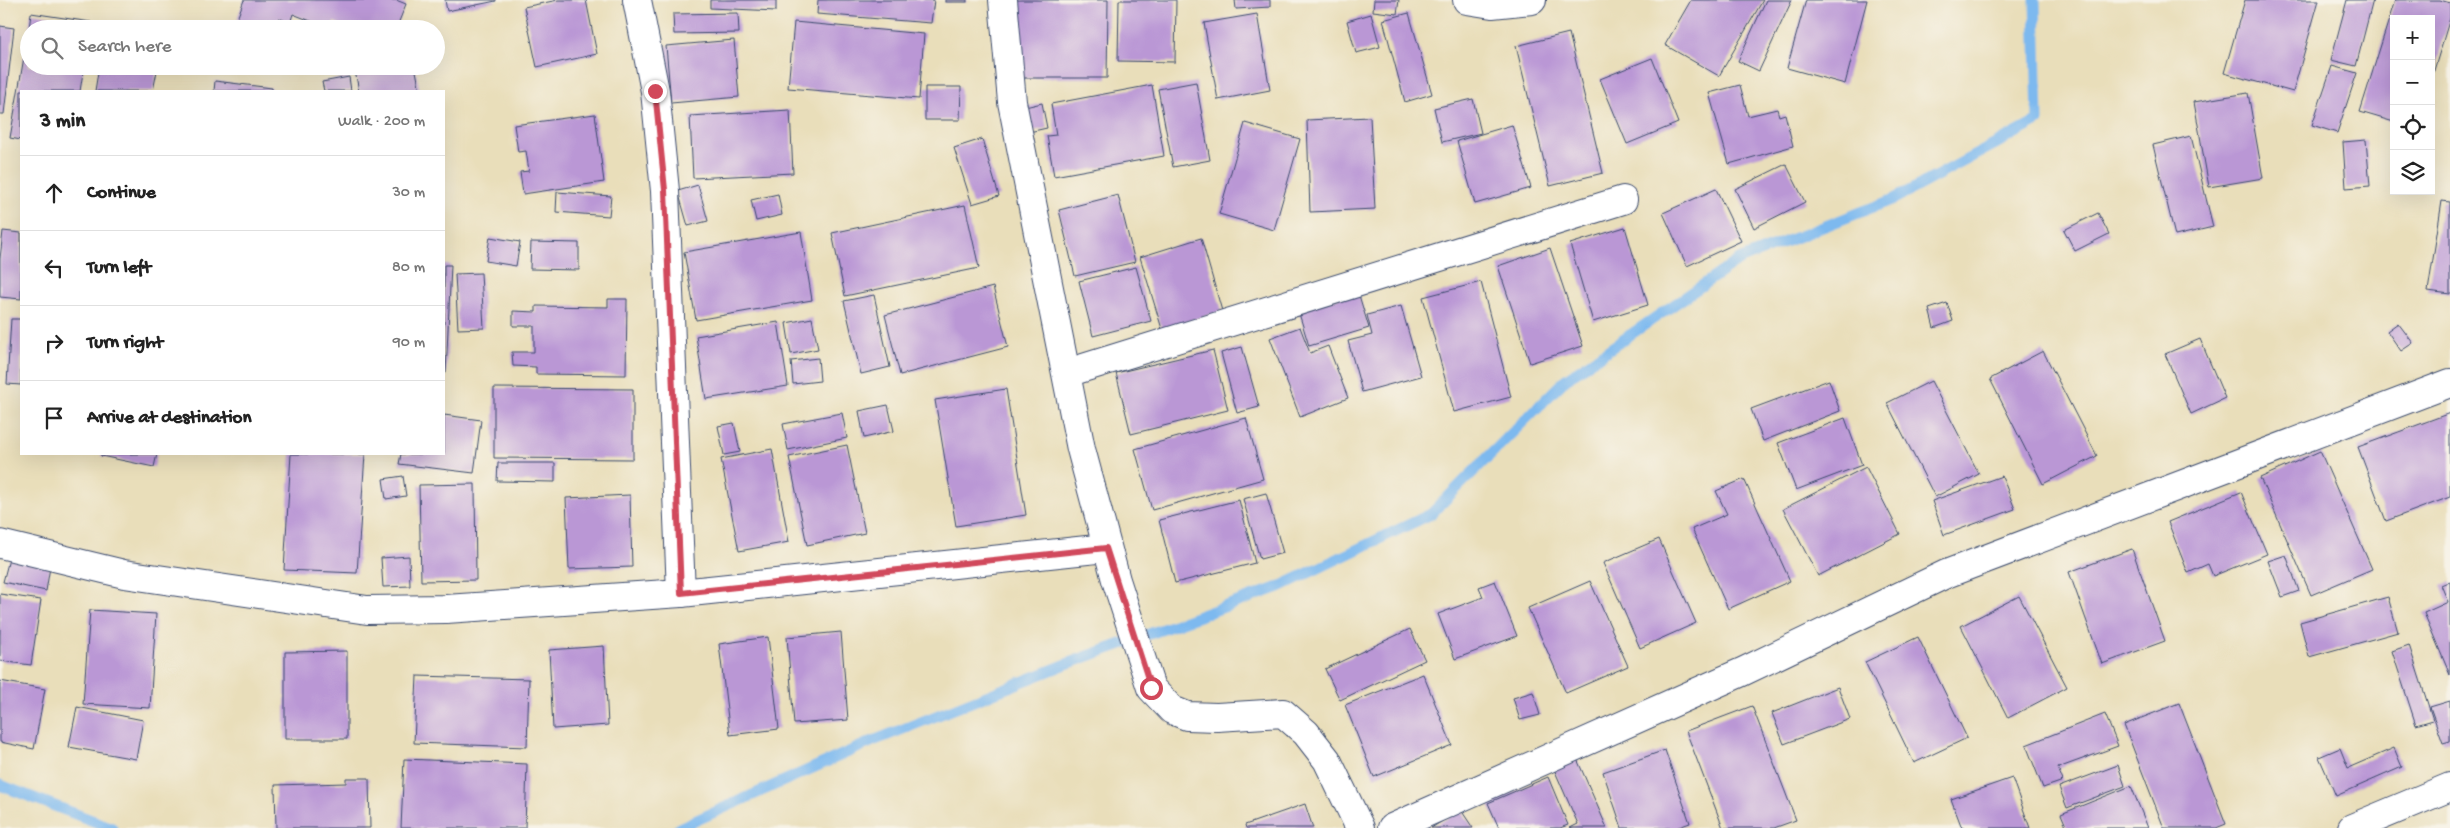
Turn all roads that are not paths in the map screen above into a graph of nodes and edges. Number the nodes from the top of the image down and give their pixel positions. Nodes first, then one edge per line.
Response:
1 (637, 0) edge
2 (1003, 0) edge
3 (1467, 0) edge
4 (1532, 0) edge
5 (1623, 200) dead end
6 (1067, 373) junction
7 (2450, 383) edge
8 (0, 544) edge
9 (1106, 548) junction
10 (681, 593) junction
11 (2450, 787) edge
12 (1360, 828) edge
13 (1392, 828) edge
14 (2352, 828) edge

1 - 10 street
2 - 6 street
3 - 4 street
5 - 6 street
6 - 9 street
7 - 13 street
8 - 10 street
9 - 10 street
9 - 12 street
11 - 14 street

